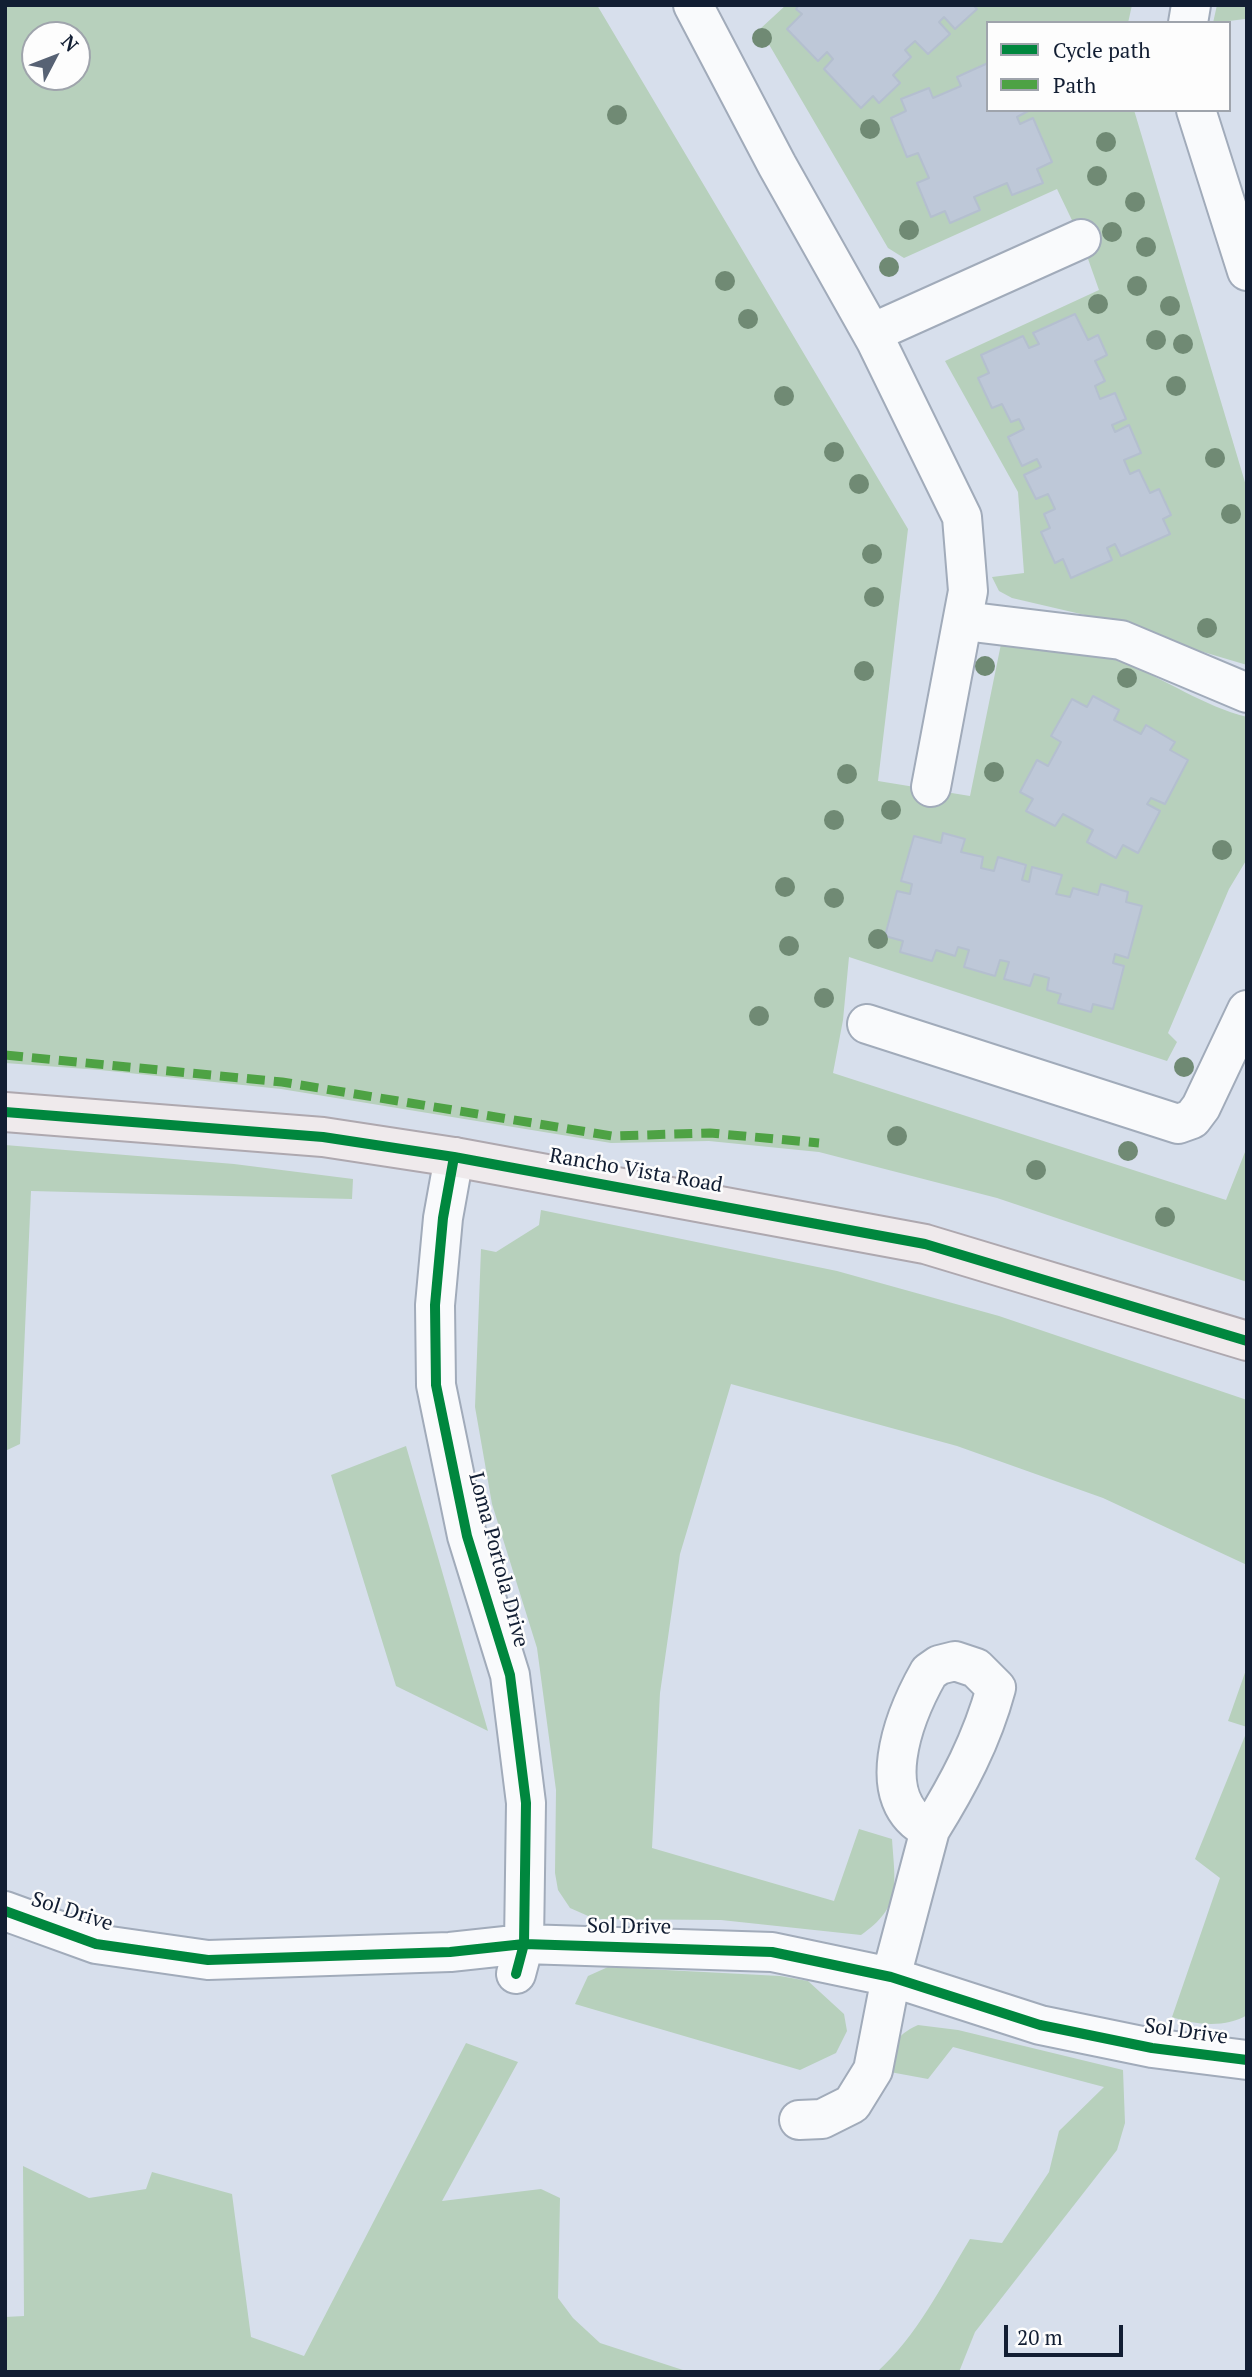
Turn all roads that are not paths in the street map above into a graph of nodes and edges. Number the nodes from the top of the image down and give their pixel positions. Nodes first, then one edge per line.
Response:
1 (704, 9) edge
2 (1197, 112) edge
3 (1081, 239) dead end
4 (1247, 271) edge
5 (872, 333) junction
6 (964, 621) junction
7 (1247, 693) edge
8 (931, 788) dead end
9 (1247, 1010) edge
10 (867, 1024) dead end
11 (5, 1112) edge
12 (454, 1157) junction
13 (1247, 1340) edge
14 (930, 1830) dead end
15 (5, 1911) edge
16 (520, 1959) junction
17 (891, 1977) junction
18 (1247, 2060) edge
19 (799, 2120) dead end

1 - 5 street
2 - 4 street
3 - 5 street
5 - 6 street
6 - 7 street
6 - 8 street
9 - 10 street
11 - 12 main road, Rancho Vista Road
12 - 13 main road, Rancho Vista Road
12 - 16 street, Loma Portola Drive
14 - 17 street
15 - 16 street, Sol Drive
16 - 17 street, Sol Drive
17 - 18 street, Sol Drive
17 - 19 street

